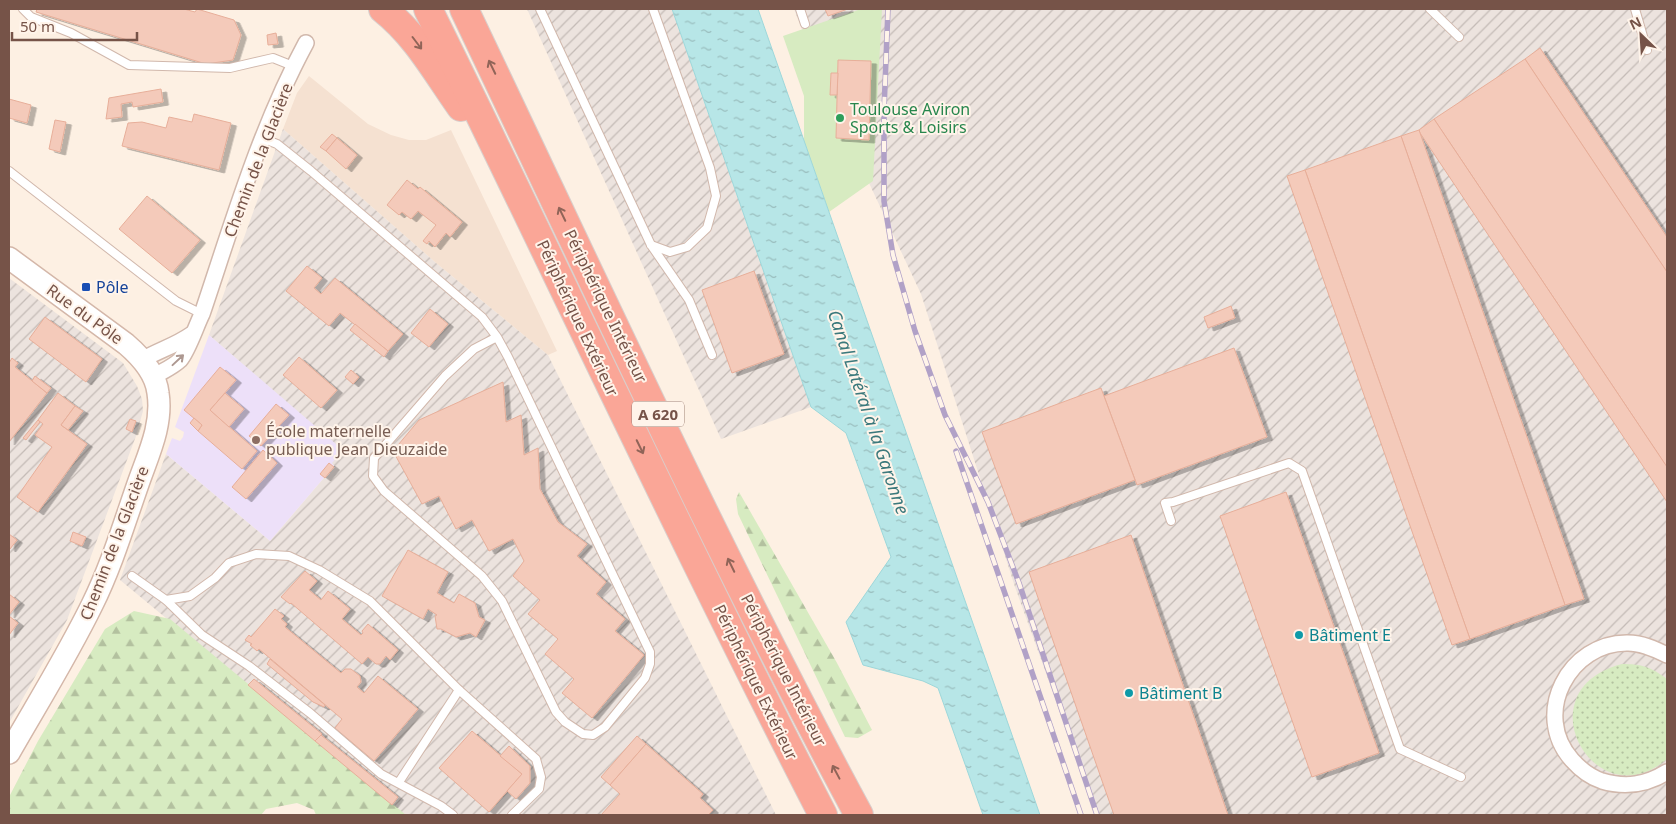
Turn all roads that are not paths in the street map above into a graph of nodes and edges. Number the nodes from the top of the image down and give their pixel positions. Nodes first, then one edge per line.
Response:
1 (23, 9) edge
2 (383, 9) edge
3 (428, 9) edge
4 (464, 9) edge
5 (540, 9) edge
6 (653, 9) edge
7 (800, 9) edge
8 (1430, 9) edge
9 (1635, 9) edge
10 (805, 24) dead end
11 (1459, 37) dead end
12 (306, 42) dead end
13 (1647, 50) dead end
14 (293, 66) junction
15 (262, 138) junction
16 (9, 171) edge
17 (508, 171) junction
18 (651, 245) junction
19 (9, 258) edge
20 (202, 314) junction
21 (192, 334) junction
22 (496, 337) junction
23 (712, 355) dead end
24 (148, 369) junction
25 (1171, 521) dead end
26 (132, 576) dead end
27 (166, 600) junction
28 (1667, 655) edge
29 (460, 690) junction
30 (9, 753) edge
31 (1461, 777) dead end
32 (1663, 780) edge
33 (399, 782) junction
34 (453, 815) edge
35 (512, 815) edge
36 (823, 815) edge
37 (859, 815) edge

1 - 14 lane
2 -> 17 highway
3 - 17 highway, Périphérique Extérieur / A 620
37 -> 4 highway, Périphérique Intérieur / A 620
5 - 18 lane
6 - 18 lane
7 - 10 lane
8 - 11 lane
9 - 13 lane
12 - 14 street, Chemin de la Glacière
14 - 15 street, Chemin de la Glacière
15 - 20 street, Chemin de la Glacière
15 - 22 lane
16 - 20 lane
17 -> 36 highway, Périphérique Extérieur / A 620
18 - 23 lane
19 - 24 street, Rue du Pôle
20 - 21 street, Chemin de la Glacière
21 - 24 street
24 -> 21 street, Chemin de la Glacière
22 - 22 lane
24 - 30 street, Chemin de la Glacière
25 - 31 lane
26 - 27 lane
27 - 29 lane
27 - 33 lane
28 - 32 street
29 - 33 lane
29 - 35 lane
33 - 34 lane

